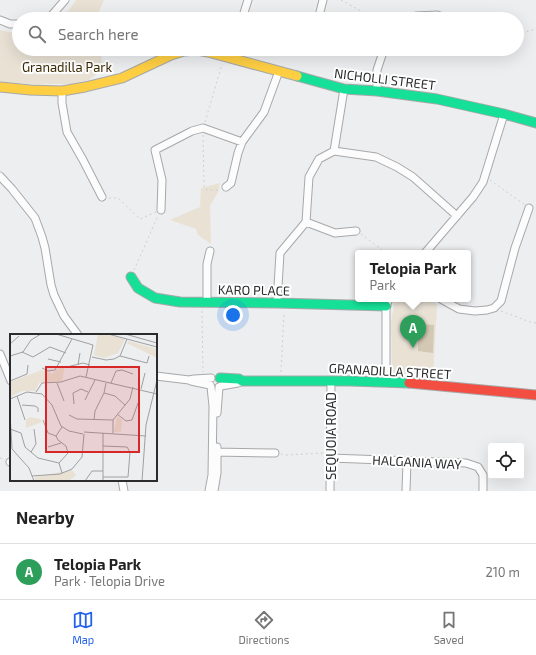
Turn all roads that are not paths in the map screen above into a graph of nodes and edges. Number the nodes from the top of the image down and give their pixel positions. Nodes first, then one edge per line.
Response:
1 (65, 0) edge
2 (248, 0) edge
3 (323, 0) edge
4 (55, 12) edge
5 (244, 12) edge
6 (320, 12) dead end
7 (0, 20) edge
8 (12, 24) edge
9 (171, 56) edge
10 (233, 56) edge
11 (382, 56) edge
12 (279, 71) junction
13 (0, 87) edge
14 (344, 89) junction
15 (376, 91) junction
16 (62, 92) junction
17 (504, 114) junction
18 (536, 123) edge
19 (242, 142) junction
20 (334, 151) junction
21 (0, 176) edge
22 (226, 187) road end
23 (102, 197) road end
24 (529, 208) road end
25 (161, 210) road end
26 (457, 216) junction
27 (306, 222) junction
28 (356, 231) road end
29 (427, 250) edge
30 (210, 251) dead end
31 (131, 277) road end
32 (204, 302) junction
33 (446, 302) edge
34 (281, 303) junction
35 (387, 303) edge
36 (77, 334) edge
37 (0, 354) edge
38 (157, 376) edge
39 (10, 379) edge
40 (189, 380) junction
41 (331, 381) junction
42 (386, 382) junction
43 (215, 383) junction
44 (536, 395) edge
45 (214, 452) junction
46 (275, 453) road end
47 (330, 456) junction
48 (407, 461) junction
49 (122, 481) edge
50 (124, 491) edge
51 (209, 491) edge
52 (214, 491) edge
53 (330, 491) edge
54 (406, 491) edge
55 (483, 491) edge

1 - 4 street
2 - 5 street
3 - 6 street
7 - 8 street
9 - 16 street, NICHOLLI STREET
10 - 12 street, NICHOLLI STREET
11 - 15 street
12 - 14 street, NICHOLLI STREET
12 - 19 street
13 - 16 street, NICHOLLI STREET
14 - 15 street, NICHOLLI STREET
14 - 20 street
15 - 17 street, NICHOLLI STREET
16 - 23 street
17 - 18 street, NICHOLLI STREET
17 - 26 street
19 - 22 street
19 - 25 street
20 - 26 street
20 - 27 street
21 - 36 street
24 - 33 street
26 - 29 street
27 - 28 street
27 - 34 street
30 - 32 street
31 - 32 street, KARO PLACE
32 - 34 street, KARO PLACE
34 - 35 street, KARO PLACE
35 - 42 street
37 - 39 street
38 - 40 street, GRANADILLA STREET
40 - 43 street, GRANADILLA STREET
40 - 43 street, GRANADILLA STREET
41 - 42 street, GRANADILLA STREET
41 - 43 street, GRANADILLA STREET
41 - 47 street, SEQUOIA ROAD
42 - 44 street, GRANADILLA STREET
43 - 45 street
45 - 46 street
45 - 51 street
45 - 52 street
47 - 48 street, HALGANIA WAY
47 - 53 street, SEQUOIA ROAD
48 - 54 street
48 - 55 street, HALGANIA WAY
49 - 50 street

